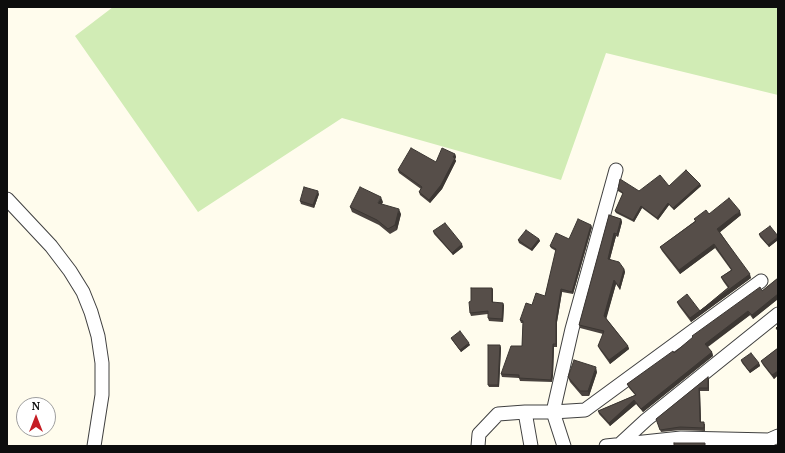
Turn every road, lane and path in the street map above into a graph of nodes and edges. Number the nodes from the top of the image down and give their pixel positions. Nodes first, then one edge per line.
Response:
1 (616, 170) dead end
2 (7, 199) edge
3 (761, 281) dead end
4 (778, 314) edge
5 (524, 412) junction
6 (553, 412) junction
7 (778, 436) edge
8 (620, 444) junction
9 (94, 446) edge
10 (478, 446) edge
11 (531, 446) edge
12 (564, 446) edge
13 (606, 446) edge

1 - 6 street
2 - 9 street
3 - 6 street
4 - 8 street
5 - 6 street
5 - 10 street
5 - 11 street
6 - 12 street
7 - 8 street
8 - 13 street

